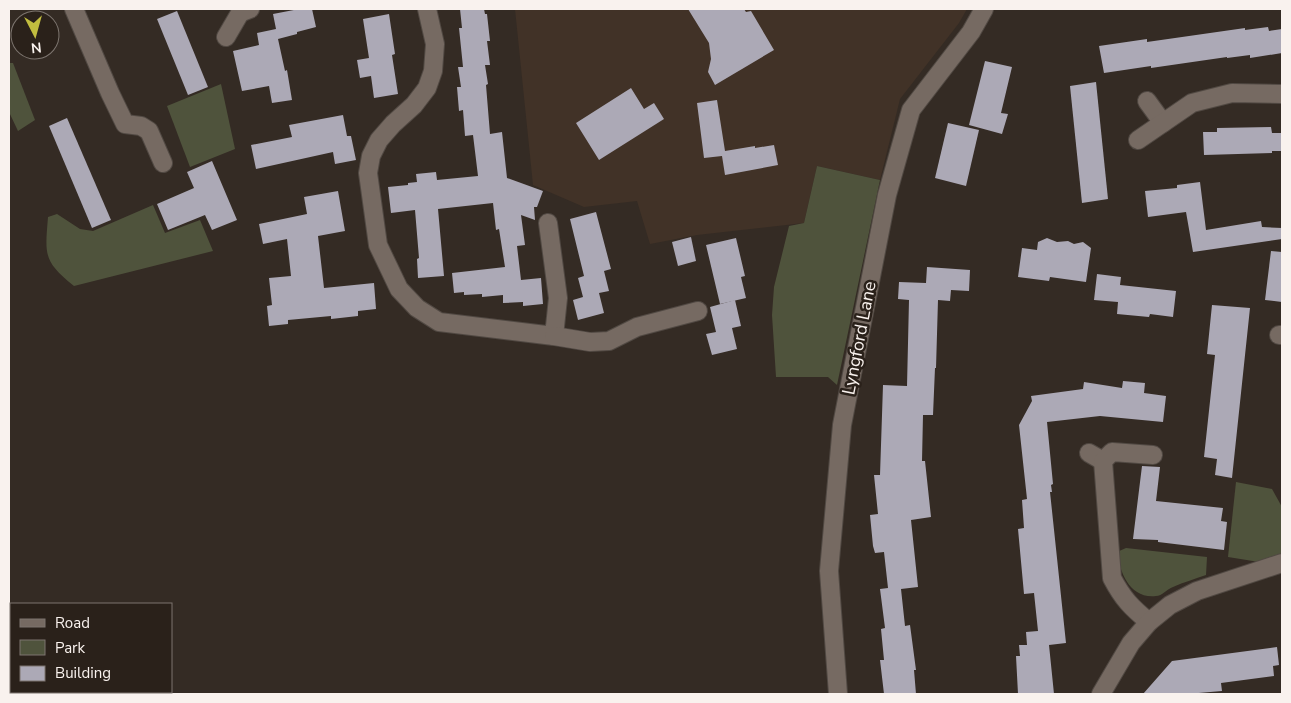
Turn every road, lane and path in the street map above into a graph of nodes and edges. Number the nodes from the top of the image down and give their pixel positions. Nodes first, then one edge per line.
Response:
1 (74, 9) edge
2 (250, 9) edge
3 (427, 9) edge
4 (984, 9) edge
5 (226, 37) dead end
6 (1282, 94) edge
7 (1147, 100) dead end
8 (1163, 123) junction
9 (1138, 140) dead end
10 (163, 163) dead end
11 (548, 223) dead end
12 (698, 312) dead end
13 (554, 336) junction
14 (1153, 454) dead end
15 (1282, 563) edge
16 (1150, 622) junction
17 (838, 694) edge
18 (1101, 694) edge

1 - 10 street
2 - 5 street
3 - 13 street
4 - 17 street, Lyngford Lane
6 - 8 street
7 - 8 street
8 - 9 street
11 - 13 street
12 - 13 street
14 - 16 street
15 - 16 street
16 - 18 street

